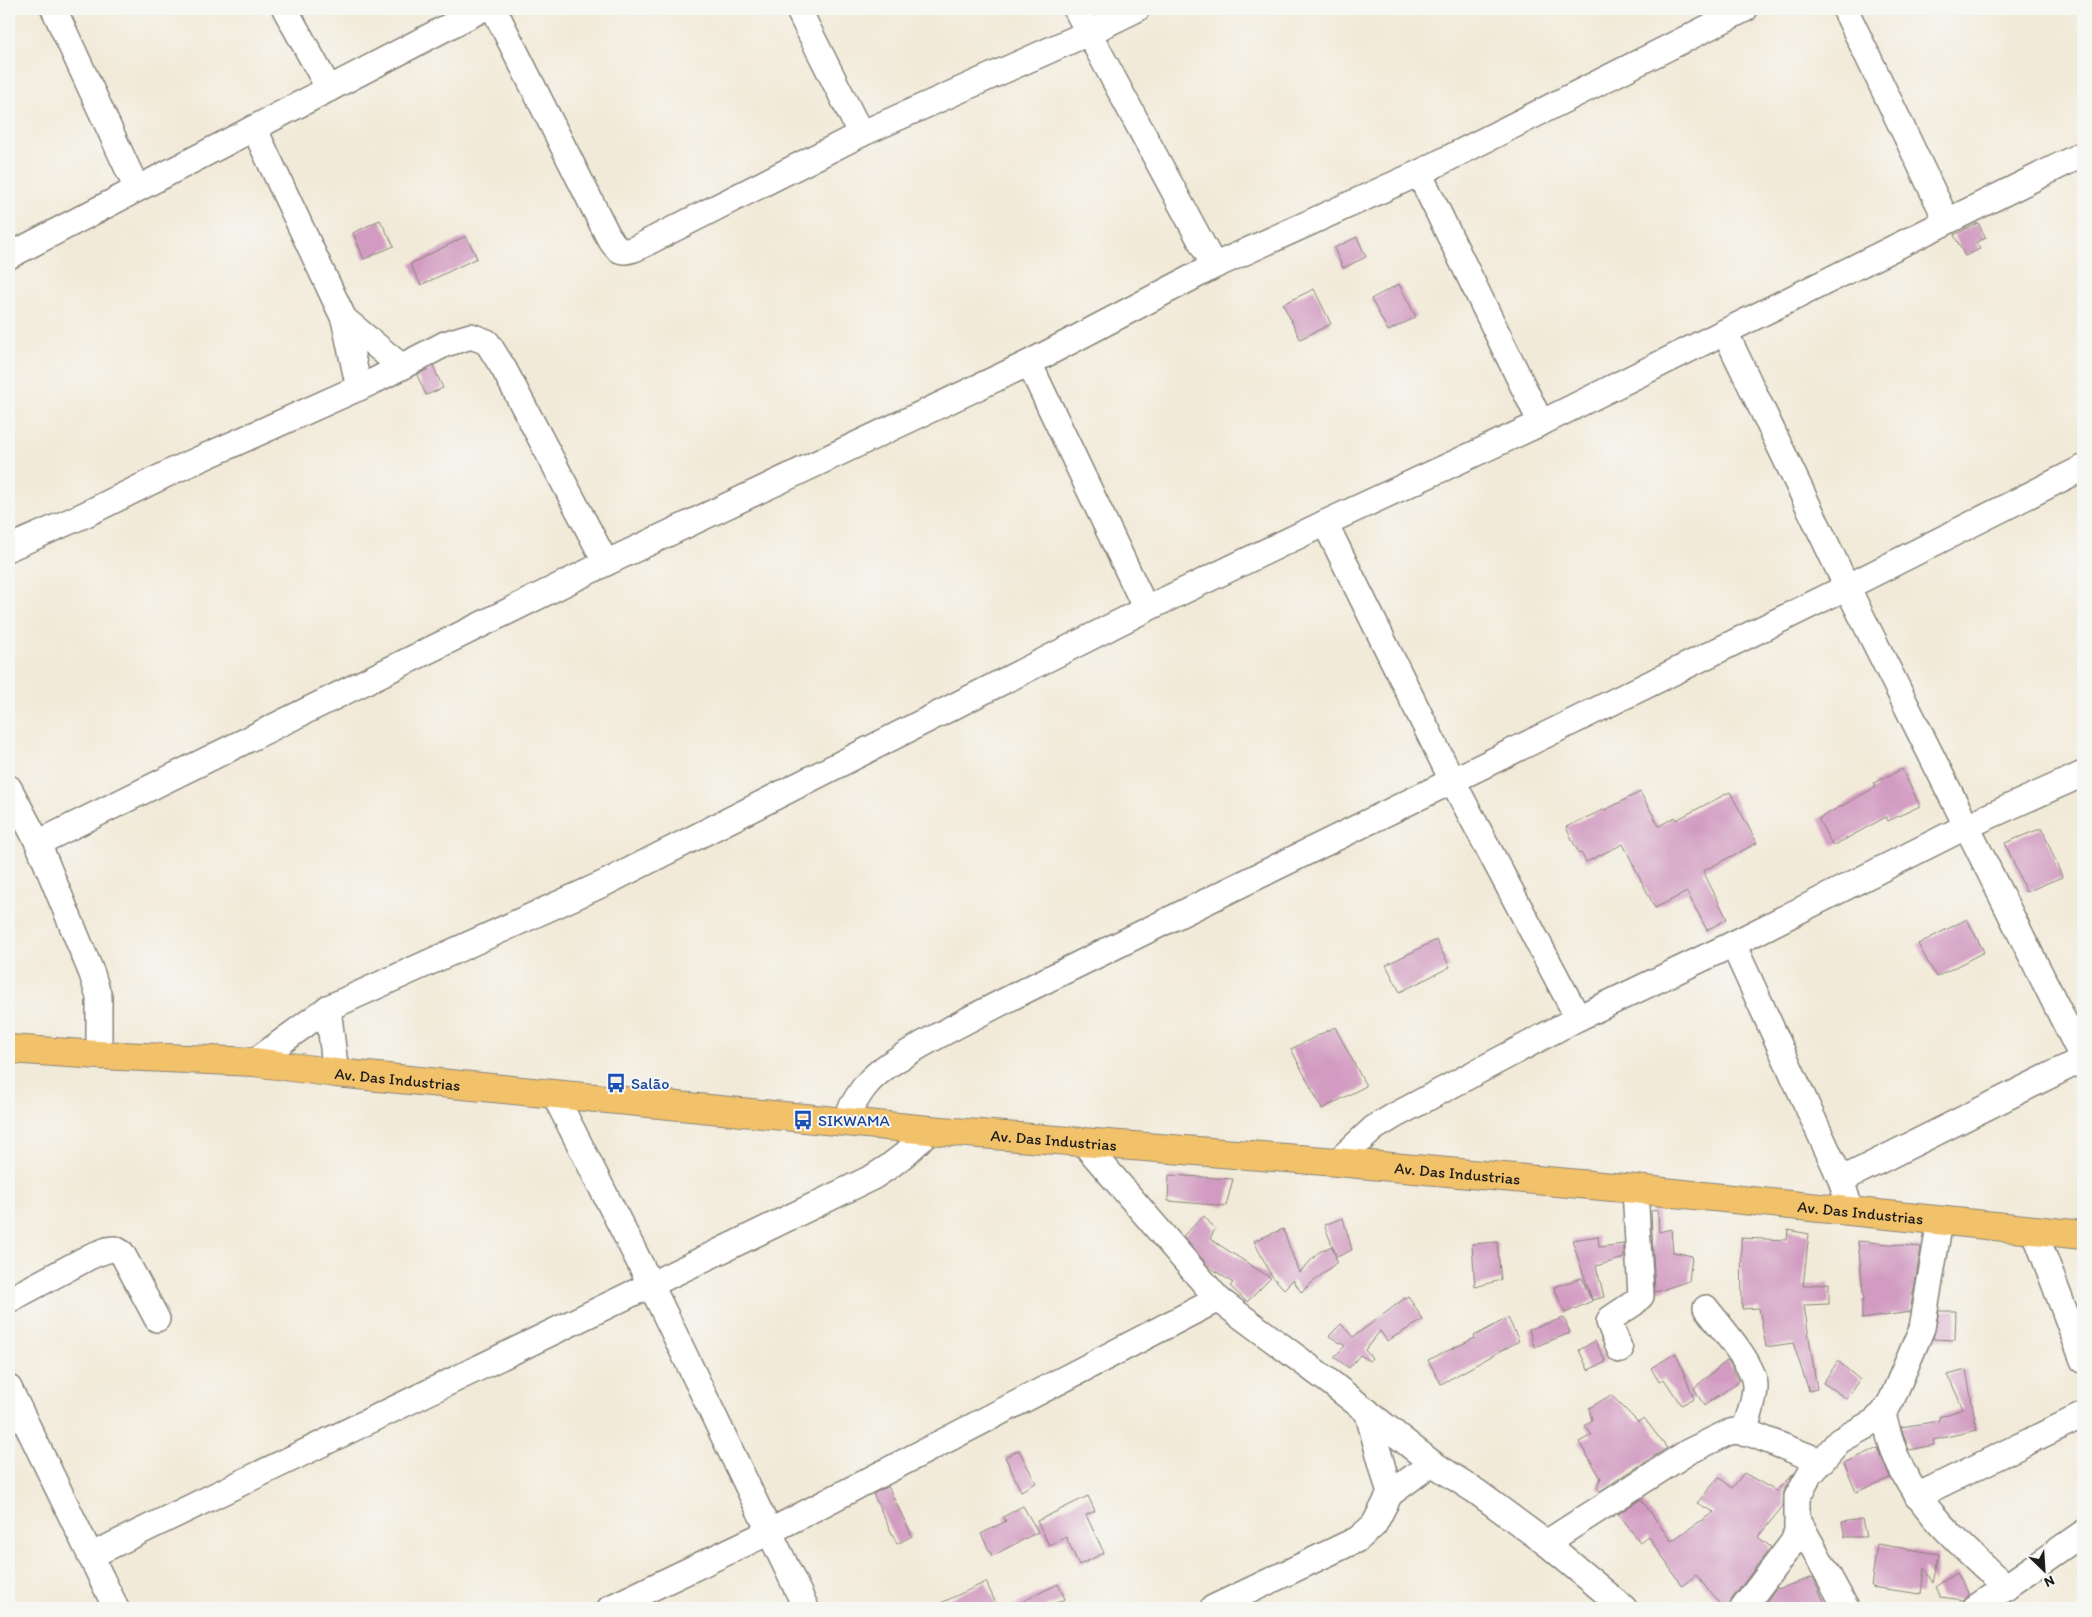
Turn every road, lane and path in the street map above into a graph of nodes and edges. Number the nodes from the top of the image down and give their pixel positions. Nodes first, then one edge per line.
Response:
1 (54, 9) edge
2 (285, 9) edge
3 (482, 9) edge
4 (494, 9) edge
5 (798, 9) edge
6 (1076, 9) edge
7 (1137, 9) edge
8 (1745, 9) edge
9 (1845, 9) edge
10 (1088, 33) junction
11 (329, 89) junction
12 (254, 128) junction
13 (861, 134) junction
14 (2083, 154) edge
15 (1419, 173) junction
16 (137, 189) junction
17 (1947, 221) junction
18 (9, 256) edge
19 (1214, 266) junction
20 (344, 319) junction
21 (1725, 332) junction
22 (1029, 363) junction
23 (402, 367) junction
24 (359, 388) junction
25 (1541, 423) junction
26 (2083, 468) edge
27 (1325, 523) junction
28 (9, 548) edge
29 (606, 563) junction
30 (1847, 587) junction
31 (1146, 609) junction
32 (2083, 774) edge
33 (1452, 780) junction
34 (9, 788) edge
35 (17, 824) edge
36 (1967, 826) junction
37 (38, 843) junction
38 (1733, 944) junction
39 (328, 1008) junction
40 (1578, 1018) junction
41 (9, 1049) edge
42 (99, 1056) junction
43 (2083, 1059) edge
44 (254, 1062) junction
45 (336, 1073) junction
46 (554, 1094) junction
47 (838, 1120) junction
48 (928, 1130) junction
49 (1082, 1141) junction
50 (1337, 1162) junction
51 (1841, 1180) junction
52 (1635, 1189) junction
53 (1851, 1211) junction
54 (1940, 1221) junction
55 (2034, 1230) junction
56 (2083, 1235) edge
57 (651, 1285) junction
58 (1218, 1299) junction
59 (9, 1300) edge
60 (1706, 1308) dead end
61 (157, 1319) dead end
62 (1620, 1350) dead end
63 (2083, 1360) edge
64 (9, 1388) edge
65 (1366, 1411) junction
66 (1882, 1413) junction
67 (2083, 1415) edge
68 (1744, 1432) junction
69 (1820, 1461) junction
70 (1432, 1463) junction
71 (1390, 1494) junction
72 (1917, 1496) junction
73 (1798, 1520) junction
74 (769, 1532) junction
75 (2083, 1533) edge
76 (1546, 1543) junction
77 (90, 1556) junction
78 (2006, 1587) junction
79 (116, 1608) edge
80 (610, 1608) edge
81 (806, 1608) edge
82 (1213, 1608) edge
83 (1624, 1608) edge
84 (1743, 1608) edge
85 (1846, 1608) edge
86 (1975, 1608) edge

1 - 16 street
2 - 11 street
3 - 11 street
4 - 13 street
5 - 13 street
6 - 10 street
7 - 10 street
8 - 15 street
9 - 17 street
10 - 13 street
10 - 19 street
11 - 12 street
12 - 16 street
12 - 20 street
14 - 17 street
15 - 19 street
15 - 25 street
16 - 18 street
17 - 21 street
19 - 22 street
20 - 23 street
20 - 24 street
21 - 25 street
21 - 30 street
22 - 29 street
22 - 31 street
23 - 24 street
23 - 29 street
24 - 28 street
25 - 27 street
26 - 30 street
27 - 31 street
27 - 33 street
29 - 37 street
30 - 33 street
30 - 36 street
31 - 39 street
32 - 36 street
33 - 40 street
33 - 47 street
34 - 35 street
35 - 37 street
36 - 38 street
36 - 43 street
37 - 42 street
38 - 40 street
38 - 51 street
39 - 44 street
39 - 45 street
40 - 50 street
41 - 42 main road, Av. Das Industrias
42 - 44 main road, Av. Das Industrias
43 - 51 street
44 - 45 main road, Av. Das Industrias
45 - 46 main road, Av. Das Industrias
46 - 47 main road, Av. Das Industrias
46 - 57 street
47 - 48 main road, Av. Das Industrias
48 - 49 main road, Av. Das Industrias
48 - 57 street
49 - 50 main road, Av. Das Industrias
49 - 58 street
50 - 52 main road, Av. Das Industrias
51 - 53 street
52 - 53 main road, Av. Das Industrias
52 - 62 street
53 - 54 main road, Av. Das Industrias
54 - 55 main road, Av. Das Industrias
54 - 66 street
55 - 56 main road, Av. Das Industrias
55 - 63 street
57 - 74 street
57 - 77 street
58 - 65 street
58 - 74 street
59 - 61 street
60 - 68 street
64 - 77 street
65 - 70 street
65 - 71 street
66 - 69 street
66 - 72 street
67 - 72 street
68 - 69 street
68 - 76 street
69 - 73 street
70 - 71 street
70 - 76 street
71 - 82 street
72 - 78 street
73 - 84 street
73 - 85 street
74 - 80 street
74 - 81 street
75 - 78 street
76 - 83 street
77 - 79 street
78 - 86 street

